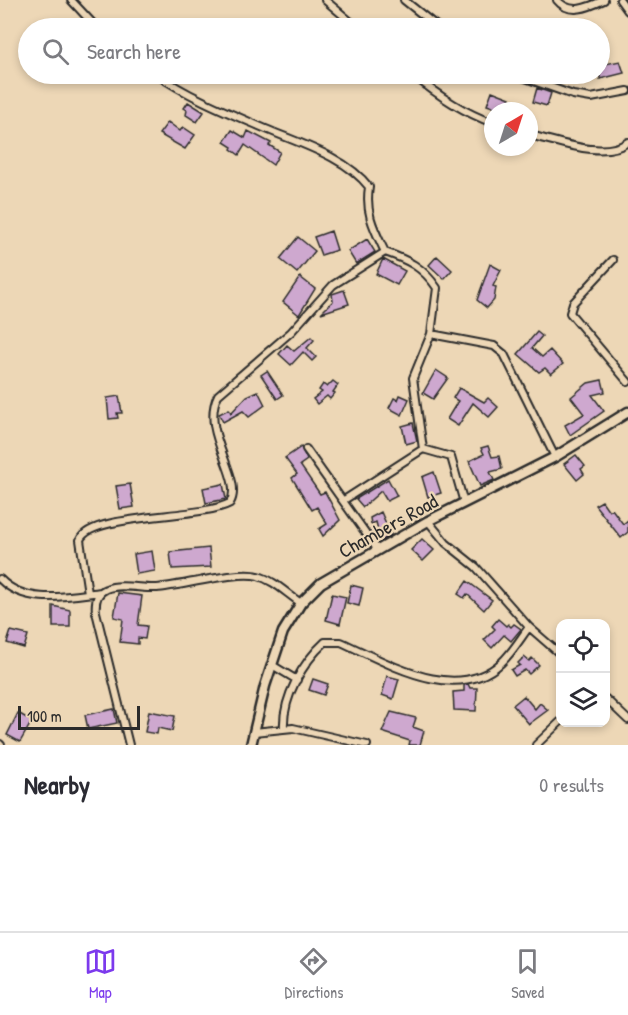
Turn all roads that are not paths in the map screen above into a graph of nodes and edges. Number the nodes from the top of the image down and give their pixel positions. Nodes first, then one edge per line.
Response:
1 (71, 0) edge
2 (325, 0) edge
3 (404, 0) edge
4 (557, 0) edge
5 (604, 0) edge
6 (620, 0) edge
7 (628, 11) edge
8 (88, 18) edge
9 (346, 18) edge
10 (426, 18) edge
11 (175, 84) edge
12 (424, 84) edge
13 (542, 84) edge
14 (628, 91) edge
15 (484, 120) edge
16 (538, 137) edge
17 (628, 142) edge
18 (385, 252) junction
19 (613, 260) dead end
20 (431, 334) junction
21 (628, 381) edge
22 (628, 412) edge
23 (306, 449) dead end
24 (423, 449) junction
25 (555, 457) junction
26 (344, 500) junction
27 (464, 503) junction
28 (428, 521) junction
29 (377, 549) junction
30 (0, 579) edge
31 (101, 592) junction
32 (88, 593) junction
33 (301, 603) junction
34 (529, 627) junction
35 (556, 650) edge
36 (272, 665) junction
37 (297, 681) junction
38 (610, 703) edge
39 (628, 720) edge
40 (556, 727) edge
41 (284, 729) junction
42 (254, 732) junction
43 (129, 745) edge
44 (251, 745) edge
45 (366, 745) edge
46 (536, 745) edge

1 - 8 street
2 - 9 street
3 - 10 street
4 - 5 street
6 - 7 street
11 - 18 street
12 - 15 street
13 - 14 street
16 - 17 street
18 - 20 street
18 - 32 street
19 - 21 street
20 - 24 street
20 - 25 street
22 - 25 street, Chambers Road
23 - 26 street
24 - 26 street
24 - 27 street
25 - 27 street, Chambers Road
26 - 29 street
27 - 28 street, Chambers Road
28 - 29 street, Chambers Road
28 - 34 street
29 - 33 street, Chambers Road
30 - 32 street
31 - 32 street
31 - 33 street
31 - 43 street
33 - 36 street, Chambers Road
34 - 35 street
34 - 37 street
36 - 37 street
36 - 42 street, Chambers Road
37 - 41 street
38 - 39 street
40 - 46 street
41 - 42 street
41 - 45 street
42 - 44 street, Chambers Road

